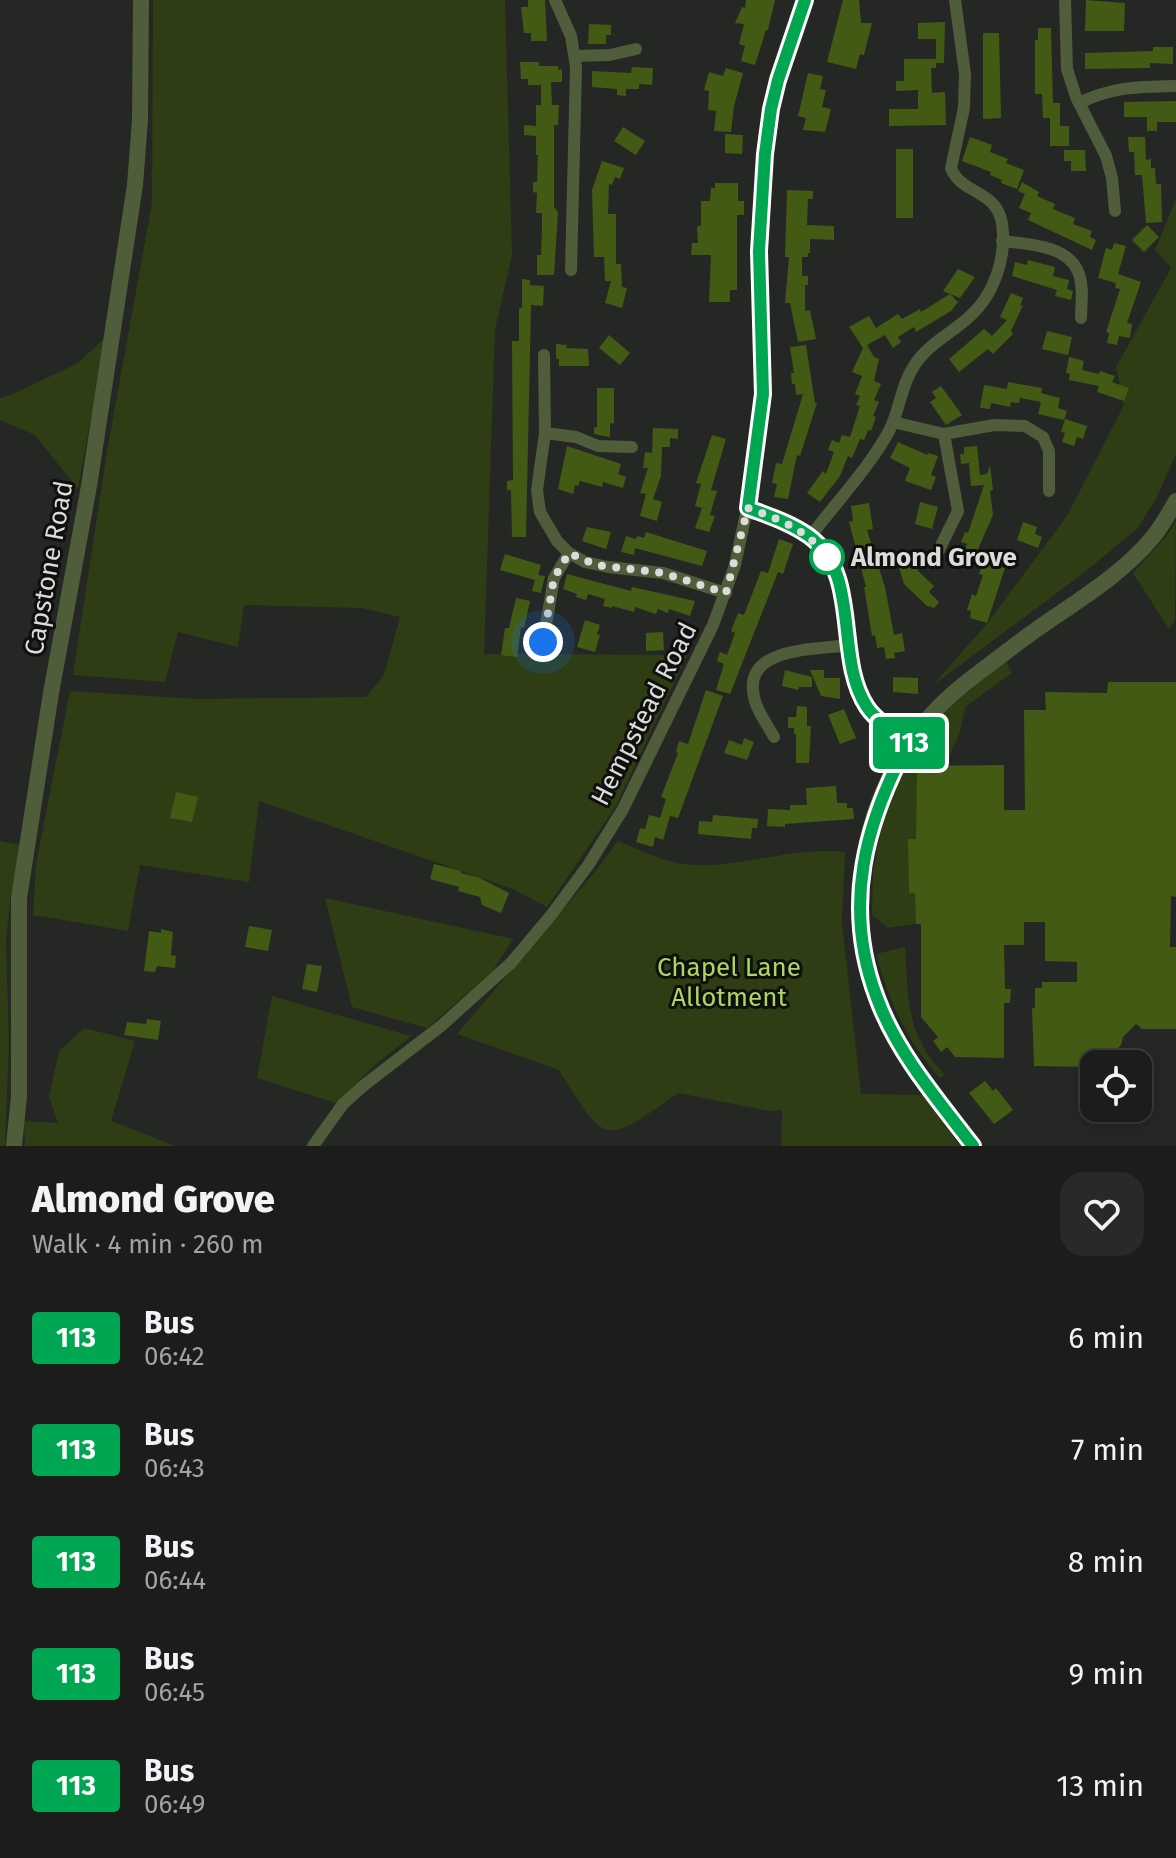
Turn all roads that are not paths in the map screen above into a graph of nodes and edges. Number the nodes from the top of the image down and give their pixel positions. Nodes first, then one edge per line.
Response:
1 (141, 0) edge
2 (555, 0) edge
3 (805, 0) edge
4 (955, 0) edge
5 (1065, 0) edge
6 (636, 49) dead end
7 (575, 56) junction
8 (1176, 86) edge
9 (1079, 103) junction
10 (1115, 211) dead end
11 (1002, 241) junction
12 (571, 270) dead end
13 (1081, 318) dead end
14 (544, 355) dead end
15 (893, 422) junction
16 (545, 433) junction
17 (944, 434) junction
18 (632, 447) dead end
19 (1049, 491) dead end
20 (1176, 501) edge
21 (748, 508) junction
22 (810, 537) junction
23 (569, 553) junction
24 (935, 558) dead end
25 (726, 593) junction
26 (543, 642) dead end
27 (849, 645) junction
28 (774, 737) dead end
29 (910, 740) junction
30 (14, 1146) edge
31 (313, 1146) edge
32 (973, 1146) edge

1 - 30 street, Capstone Road
2 - 7 street
3 - 21 street, Hempstead Road
4 - 11 street
5 - 9 street
6 - 7 street
7 - 12 street
8 - 9 street
9 - 10 street
11 - 13 street
11 - 15 street
14 - 16 street
15 - 17 street
15 - 22 street
16 - 18 street
16 - 23 street
17 - 19 street
17 - 24 street
20 - 29 street
21 - 22 street
21 - 25 street, Hempstead Road
22 - 27 street
23 - 25 street
23 - 26 street
25 - 31 street, Hempstead Road
27 - 28 street
27 - 29 street
29 - 32 street

